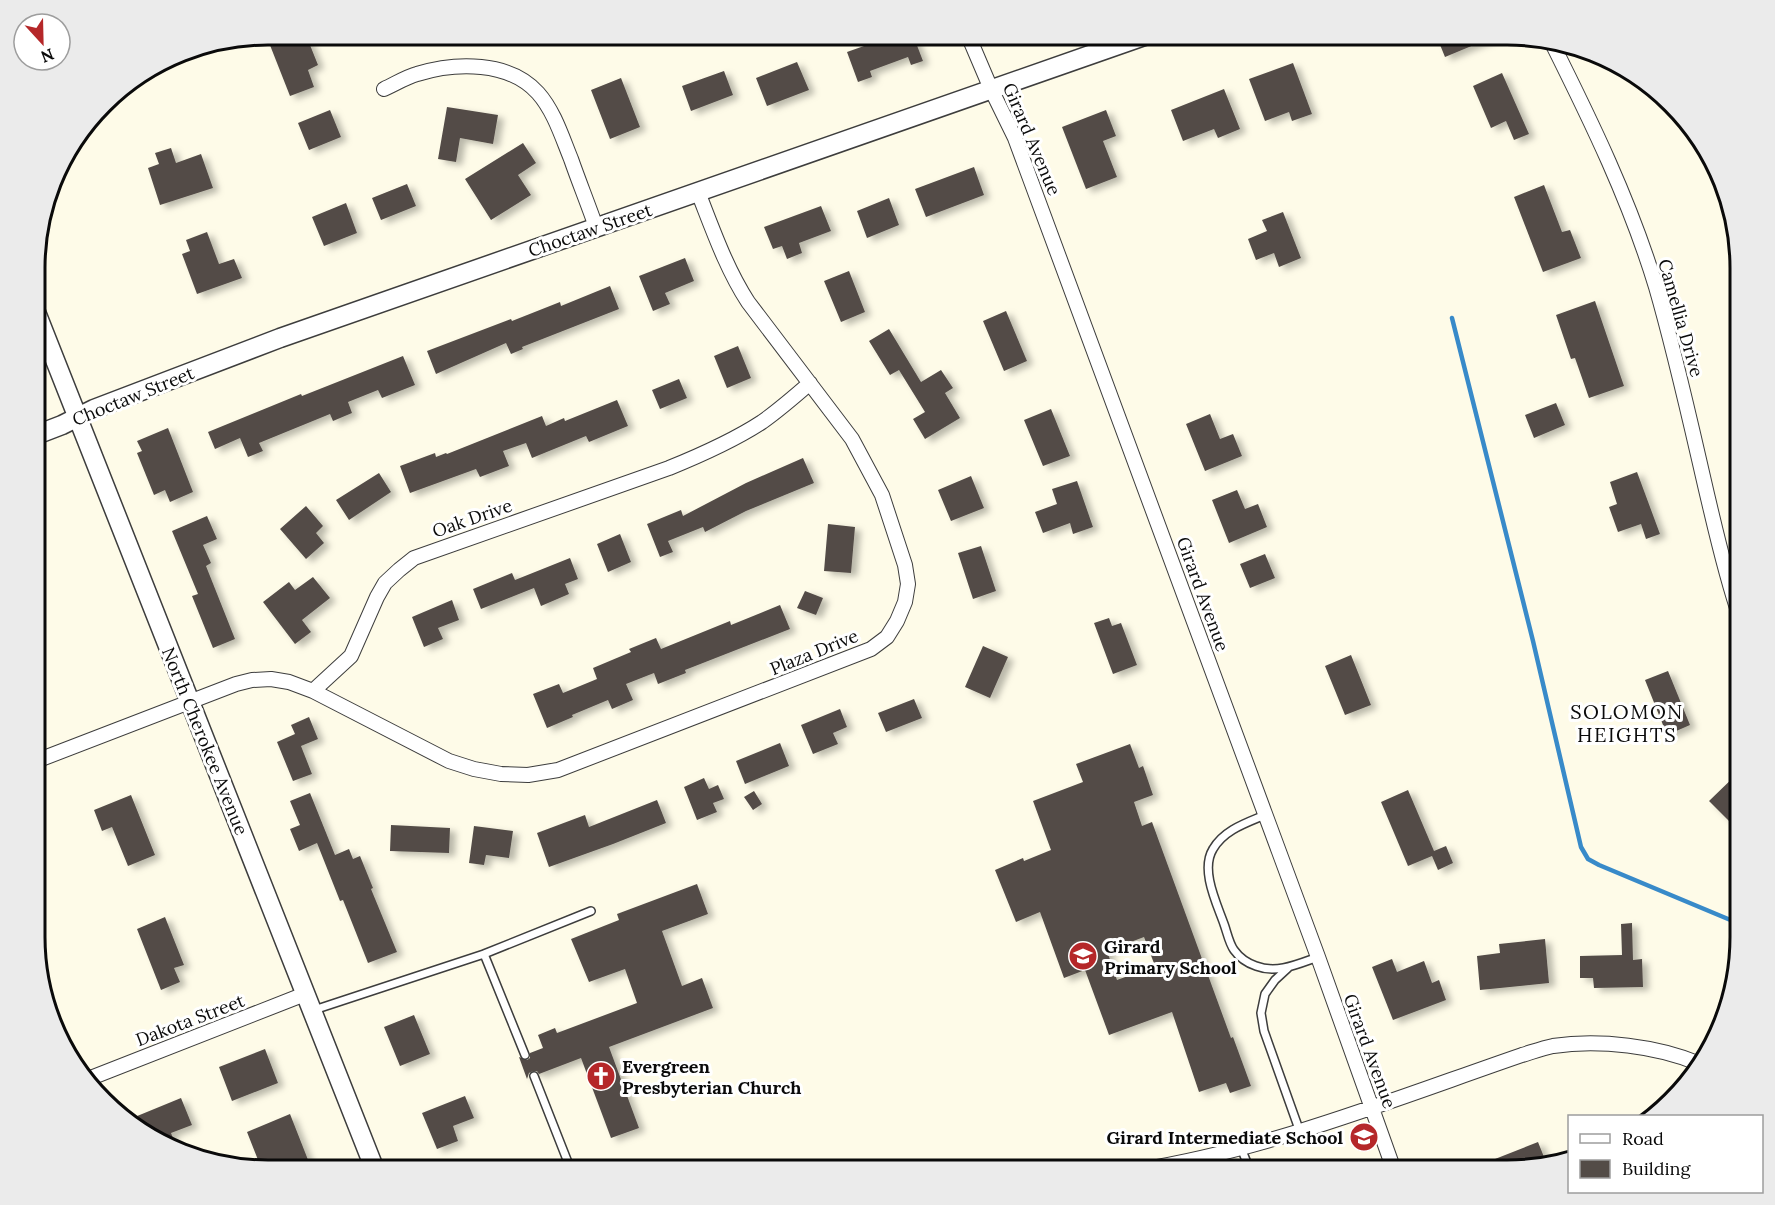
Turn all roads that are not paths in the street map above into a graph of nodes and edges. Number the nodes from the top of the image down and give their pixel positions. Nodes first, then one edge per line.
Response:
1 (972, 45) edge
2 (1118, 45) edge
3 (1556, 50) edge
4 (384, 89) dead end
5 (991, 89) junction
6 (698, 192) junction
7 (596, 227) junction
8 (45, 334) edge
9 (810, 383) junction
10 (78, 417) junction
11 (45, 431) edge
12 (1730, 587) edge
13 (313, 691) junction
14 (190, 703) junction
15 (45, 758) edge
16 (1265, 815) junction
17 (591, 911) dead end
18 (484, 954) junction
19 (1318, 957) junction
20 (1287, 968) junction
21 (308, 1003) junction
22 (525, 1055) dead end
23 (1692, 1061) edge
24 (534, 1076) dead end
25 (94, 1077) edge
26 (1371, 1107) junction
27 (1300, 1132) junction
28 (1241, 1148) junction
29 (1215, 1155) junction
30 (371, 1160) edge
31 (568, 1160) edge
32 (1194, 1160) edge
33 (1217, 1160) edge
34 (1246, 1160) edge
35 (1390, 1160) edge

1 - 5 street, Girard Avenue
2 - 5 street, Choctaw Street
3 - 12 street, Camellia Drive
4 - 7 street
5 - 6 street, Choctaw Street
5 - 16 street, Girard Avenue
6 - 7 street, Choctaw Street
6 - 9 street, Plaza Drive
7 - 10 street, Choctaw Street
8 - 10 street, North Cherokee Avenue
9 - 13 street, Oak Drive
9 - 13 street, Plaza Drive
10 - 11 street, Choctaw Street
10 - 14 street, North Cherokee Avenue
13 - 14 street
14 - 15 street
14 - 21 street, North Cherokee Avenue
16 - 19 street, Girard Avenue
16 - 20 lane
17 - 18 lane
18 - 21 lane
18 - 22 lane
19 - 20 lane
19 - 26 street, Girard Avenue
20 - 27 lane
21 - 25 street, Dakota Street
21 - 30 street, North Cherokee Avenue
23 - 26 street
24 - 31 lane
26 - 27 street
26 - 35 street, Girard Avenue
27 - 28 street
28 - 29 street
28 - 34 lane
29 - 32 street
29 - 33 lane

